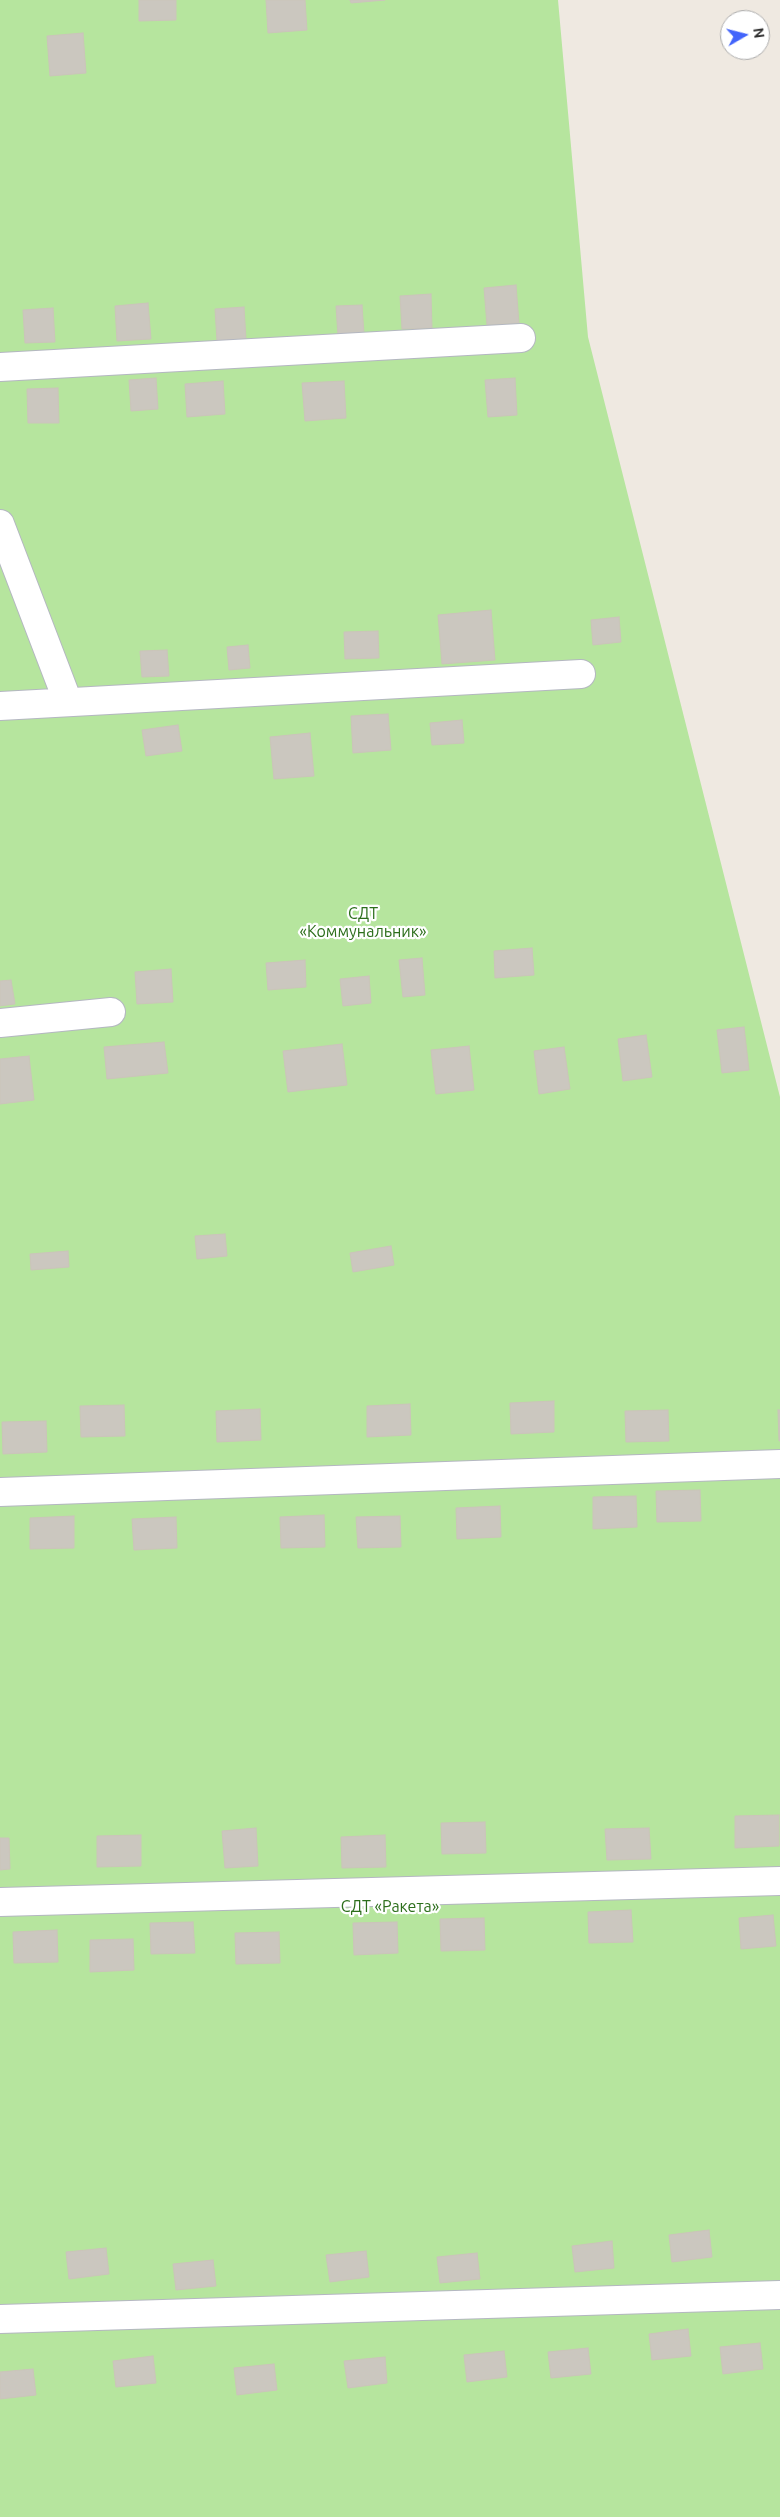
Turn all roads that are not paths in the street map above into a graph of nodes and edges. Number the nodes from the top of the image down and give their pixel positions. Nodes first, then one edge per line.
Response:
1 (522, 338) dead end
2 (0, 367) edge
3 (0, 524) edge
4 (581, 674) dead end
5 (68, 702) junction
6 (0, 706) edge
7 (111, 1012) dead end
8 (0, 1022) edge
9 (780, 1464) edge
10 (0, 1492) edge
11 (780, 1881) edge
12 (0, 1902) edge
13 (780, 2295) edge
14 (0, 2319) edge

1 - 2 lane
3 - 5 lane
4 - 5 lane
5 - 6 lane
7 - 8 lane
9 - 10 lane
11 - 12 lane
13 - 14 lane

